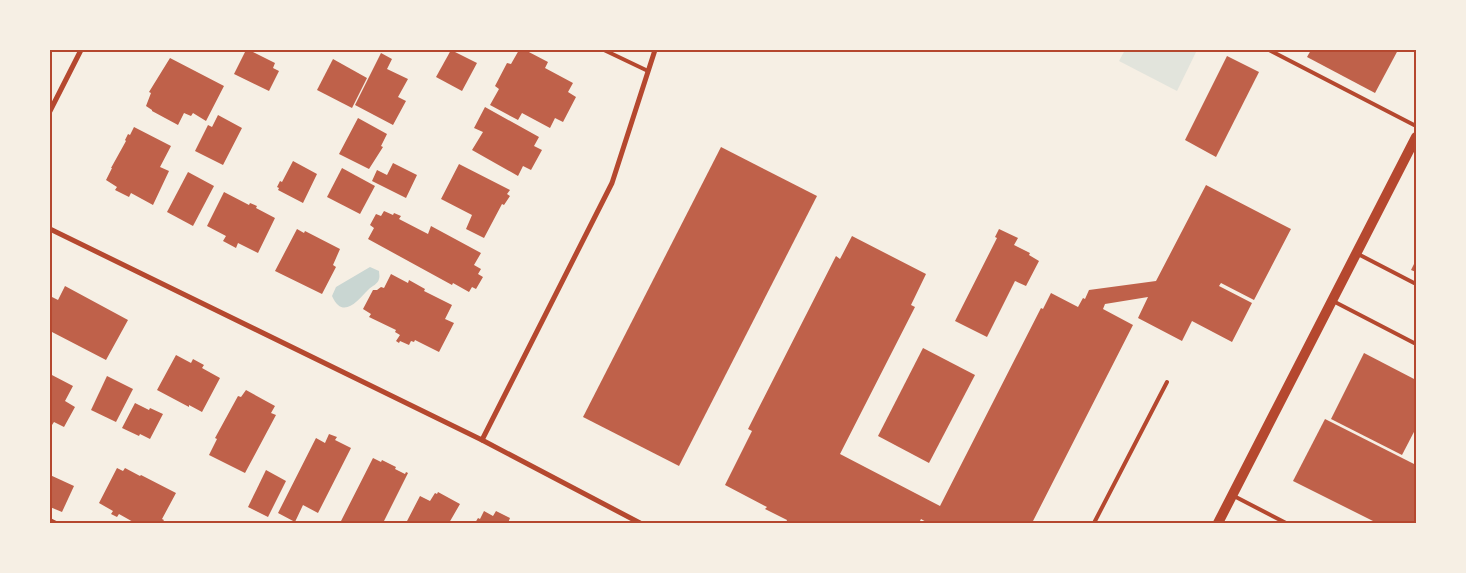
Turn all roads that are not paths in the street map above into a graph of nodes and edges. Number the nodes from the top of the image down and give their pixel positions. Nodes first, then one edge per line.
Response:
1 (81, 50) edge
2 (604, 50) edge
3 (655, 50) edge
4 (1270, 50) edge
5 (648, 71) junction
6 (50, 111) edge
7 (1416, 126) edge
8 (1416, 137) edge
9 (50, 229) edge
10 (1356, 253) junction
11 (1416, 284) edge
12 (1331, 300) junction
13 (1416, 344) edge
14 (1167, 382) dead end
15 (482, 440) junction
16 (1232, 495) junction
17 (50, 520) edge
18 (56, 523) edge
19 (640, 523) edge
20 (1094, 523) edge
21 (1218, 523) edge
22 (1286, 523) edge

1 - 6 street
2 - 5 lane
3 - 5 street
4 - 7 lane
5 - 15 street
8 - 10 main road
9 - 15 street
10 - 11 lane
10 - 12 main road
12 - 13 lane
12 - 16 main road
14 - 20 lane
15 - 19 street
16 - 21 main road
16 - 22 lane
17 - 18 lane

